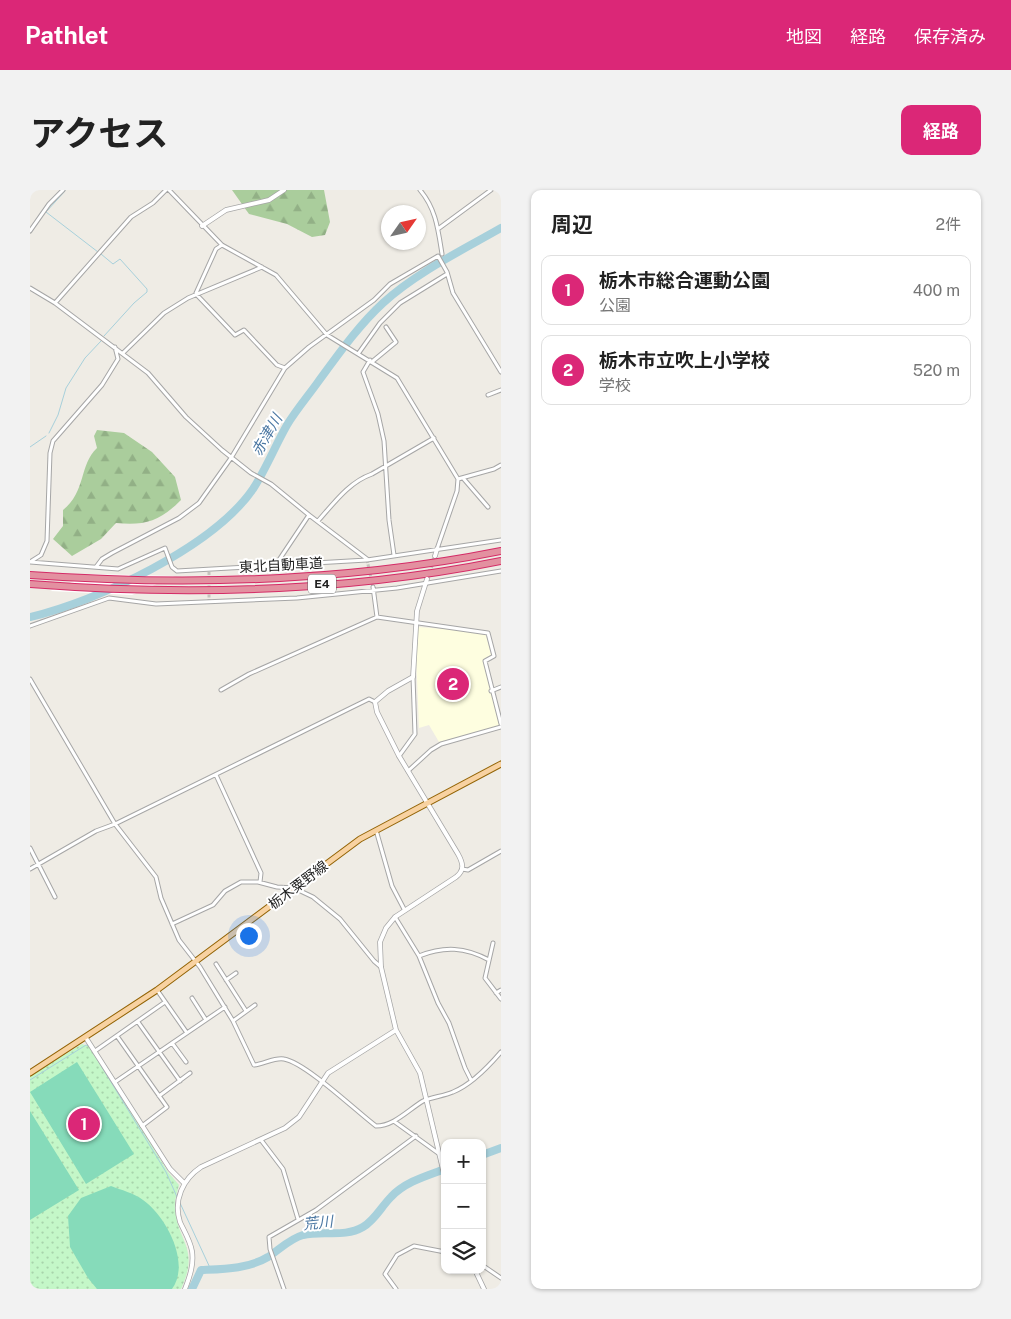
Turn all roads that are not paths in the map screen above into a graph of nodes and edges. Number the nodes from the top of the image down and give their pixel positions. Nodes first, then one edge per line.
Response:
1 (63, 190) edge
2 (168, 190) edge
3 (284, 190) edge
4 (420, 190) edge
5 (491, 190) edge
6 (202, 226) junction
7 (438, 229) junction
8 (30, 231) edge
9 (222, 245) junction
10 (442, 254) dead end
11 (263, 266) junction
12 (447, 273) junction
13 (30, 288) edge
14 (196, 294) junction
15 (55, 303) junction
16 (386, 327) dead end
17 (327, 335) junction
18 (115, 347) junction
19 (123, 352) junction
20 (356, 353) junction
21 (372, 360) junction
22 (286, 368) junction
23 (501, 372) edge
24 (501, 390) edge
25 (488, 394) dead end
26 (434, 438) junction
27 (231, 458) junction
28 (386, 465) junction
29 (501, 465) edge
30 (463, 478) junction
31 (458, 479) junction
32 (488, 507) dead end
33 (309, 515) junction
34 (318, 521) junction
35 (501, 540) edge
36 (437, 549) junction
37 (501, 551) edge
38 (394, 555) junction
39 (435, 556) tunnel mouth
40 (367, 560) junction
41 (501, 561) edge
42 (30, 562) edge
43 (275, 566) junction
44 (96, 567) junction
45 (501, 571) edge
46 (30, 575) edge
47 (426, 582) junction
48 (30, 584) edge
49 (373, 587) tunnel mouth
50 (372, 592) junction
51 (377, 617) junction
52 (416, 624) junction
53 (30, 626) edge
54 (413, 677) junction
55 (30, 679) edge
56 (501, 687) edge
57 (222, 690) dead end
58 (491, 691) junction
59 (375, 702) junction
60 (501, 726) edge
61 (399, 756) junction
62 (501, 764) edge
63 (408, 771) junction
64 (216, 775) junction
65 (426, 803) junction
66 (115, 824) junction
67 (376, 830) junction
68 (30, 848) edge
69 (501, 850) edge
70 (39, 864) junction
71 (30, 868) edge
72 (462, 869) junction
73 (260, 882) junction
74 (294, 888) junction
75 (55, 897) dead end
76 (404, 909) junction
77 (395, 917) junction
78 (172, 924) junction
79 (493, 942) dead end
80 (418, 956) junction
81 (489, 960) junction
82 (196, 962) junction
83 (216, 964) dead end
84 (381, 967) junction
85 (236, 973) dead end
86 (226, 980) junction
87 (157, 990) junction
88 (501, 990) edge
89 (496, 993) junction
90 (192, 998) dead end
91 (501, 999) edge
92 (165, 1002) junction
93 (255, 1005) dead end
94 (225, 1007) junction
95 (246, 1011) junction
96 (206, 1020) junction
97 (233, 1021) junction
98 (138, 1022) junction
99 (396, 1030) junction
100 (187, 1033) junction
101 (117, 1036) junction
102 (86, 1038) junction
103 (172, 1043) junction
104 (95, 1051) junction
105 (160, 1051) junction
106 (501, 1052) edge
107 (186, 1062) dead end
108 (139, 1066) junction
109 (30, 1073) edge
110 (190, 1073) dead end
111 (180, 1080) junction
112 (471, 1080) junction
113 (322, 1081) junction
114 (115, 1082) junction
115 (158, 1096) junction
116 (426, 1100) junction
117 (395, 1122) junction
118 (142, 1126) junction
119 (416, 1136) junction
120 (261, 1140) junction
121 (438, 1153) junction
122 (441, 1160) edge
123 (184, 1183) junction
124 (298, 1219) junction
125 (441, 1251) edge
126 (486, 1267) edge
127 (477, 1274) edge
128 (501, 1278) edge
129 (283, 1288) edge
130 (185, 1289) edge
131 (396, 1289) edge
132 (484, 1289) edge

1 - 8 street
2 - 6 street
2 - 15 street
3 - 6 street
4 - 7 street
5 - 7 street
6 - 9 street
7 - 10 street
9 - 11 street
9 - 14 street
11 - 14 street
11 - 17 street
12 - 17 street
12 - 20 street
12 - 23 street
13 - 15 street
14 - 19 street
14 - 22 street
15 - 18 street
16 - 21 street
17 - 20 street
17 - 22 street
18 - 19 street
18 - 42 street
19 - 27 street
20 - 21 street
21 - 26 street
21 - 28 street
22 - 27 street
24 - 25 street
26 - 28 street
26 - 31 street
27 - 33 street
27 - 44 street
28 - 34 street
28 - 38 street
29 - 30 street
30 - 31 street
30 - 32 street
31 - 36 street
33 - 34 street
33 - 43 street
34 - 40 street
35 - 36 street
36 - 38 street
36 - 39 street
37 - 46 highway, 東北自動車道 / E4
38 - 40 street
40 - 43 street
41 - 48 highway, 東北自動車道 / E4
42 - 44 street
43 - 44 street
45 - 47 street
47 - 50 street
47 - 52 street
49 - 50 street
50 - 51 street
50 - 53 street
51 - 52 street
51 - 57 street
52 - 54 street
52 - 58 street
54 - 59 street
54 - 61 street
55 - 66 street
56 - 58 street
58 - 60 street
59 - 61 street
59 - 64 street
60 - 63 street
61 - 63 street
62 - 65 main road, 栃木粟野線
63 - 65 street
64 - 66 street
64 - 73 street
65 - 67 main road, 栃木粟野線
65 - 72 street
66 - 70 street
66 - 78 street
67 - 74 main road, 栃木粟野線
67 - 76 street
68 - 70 street
69 - 72 street
70 - 71 street
70 - 75 street
72 - 76 street
73 - 74 street
73 - 78 street
74 - 82 main road, 栃木粟野線
74 - 84 street
76 - 77 street
77 - 80 street
77 - 84 street
78 - 82 street
79 - 81 street
80 - 81 street
80 - 112 street
81 - 89 street
82 - 87 main road, 栃木粟野線
82 - 94 street
83 - 86 street
84 - 99 street
85 - 86 street
86 - 95 street
87 - 92 street
87 - 102 main road, 栃木粟野線
88 - 89 street
89 - 91 street
90 - 96 street
92 - 98 street
92 - 100 street
93 - 95 street
94 - 96 street
94 - 97 street
95 - 97 street
96 - 100 street
97 - 113 street
98 - 101 street
98 - 105 street
99 - 113 street
99 - 116 street
100 - 103 street
101 - 104 street
101 - 108 street
102 - 104 street
102 - 109 main road, 栃木粟野線
103 - 105 street
103 - 107 street
104 - 114 street
105 - 108 street
105 - 111 street
106 - 112 street
108 - 114 street
108 - 115 street
110 - 111 street
111 - 115 street
112 - 116 street
113 - 117 street
113 - 120 street
114 - 118 street
115 - 118 street
116 - 117 street
116 - 121 street
117 - 119 street
118 - 123 street
119 - 121 street
119 - 124 street
120 - 123 street
120 - 124 street
121 - 122 street
123 - 130 street
124 - 129 street
125 - 131 street
126 - 128 street
127 - 132 street

